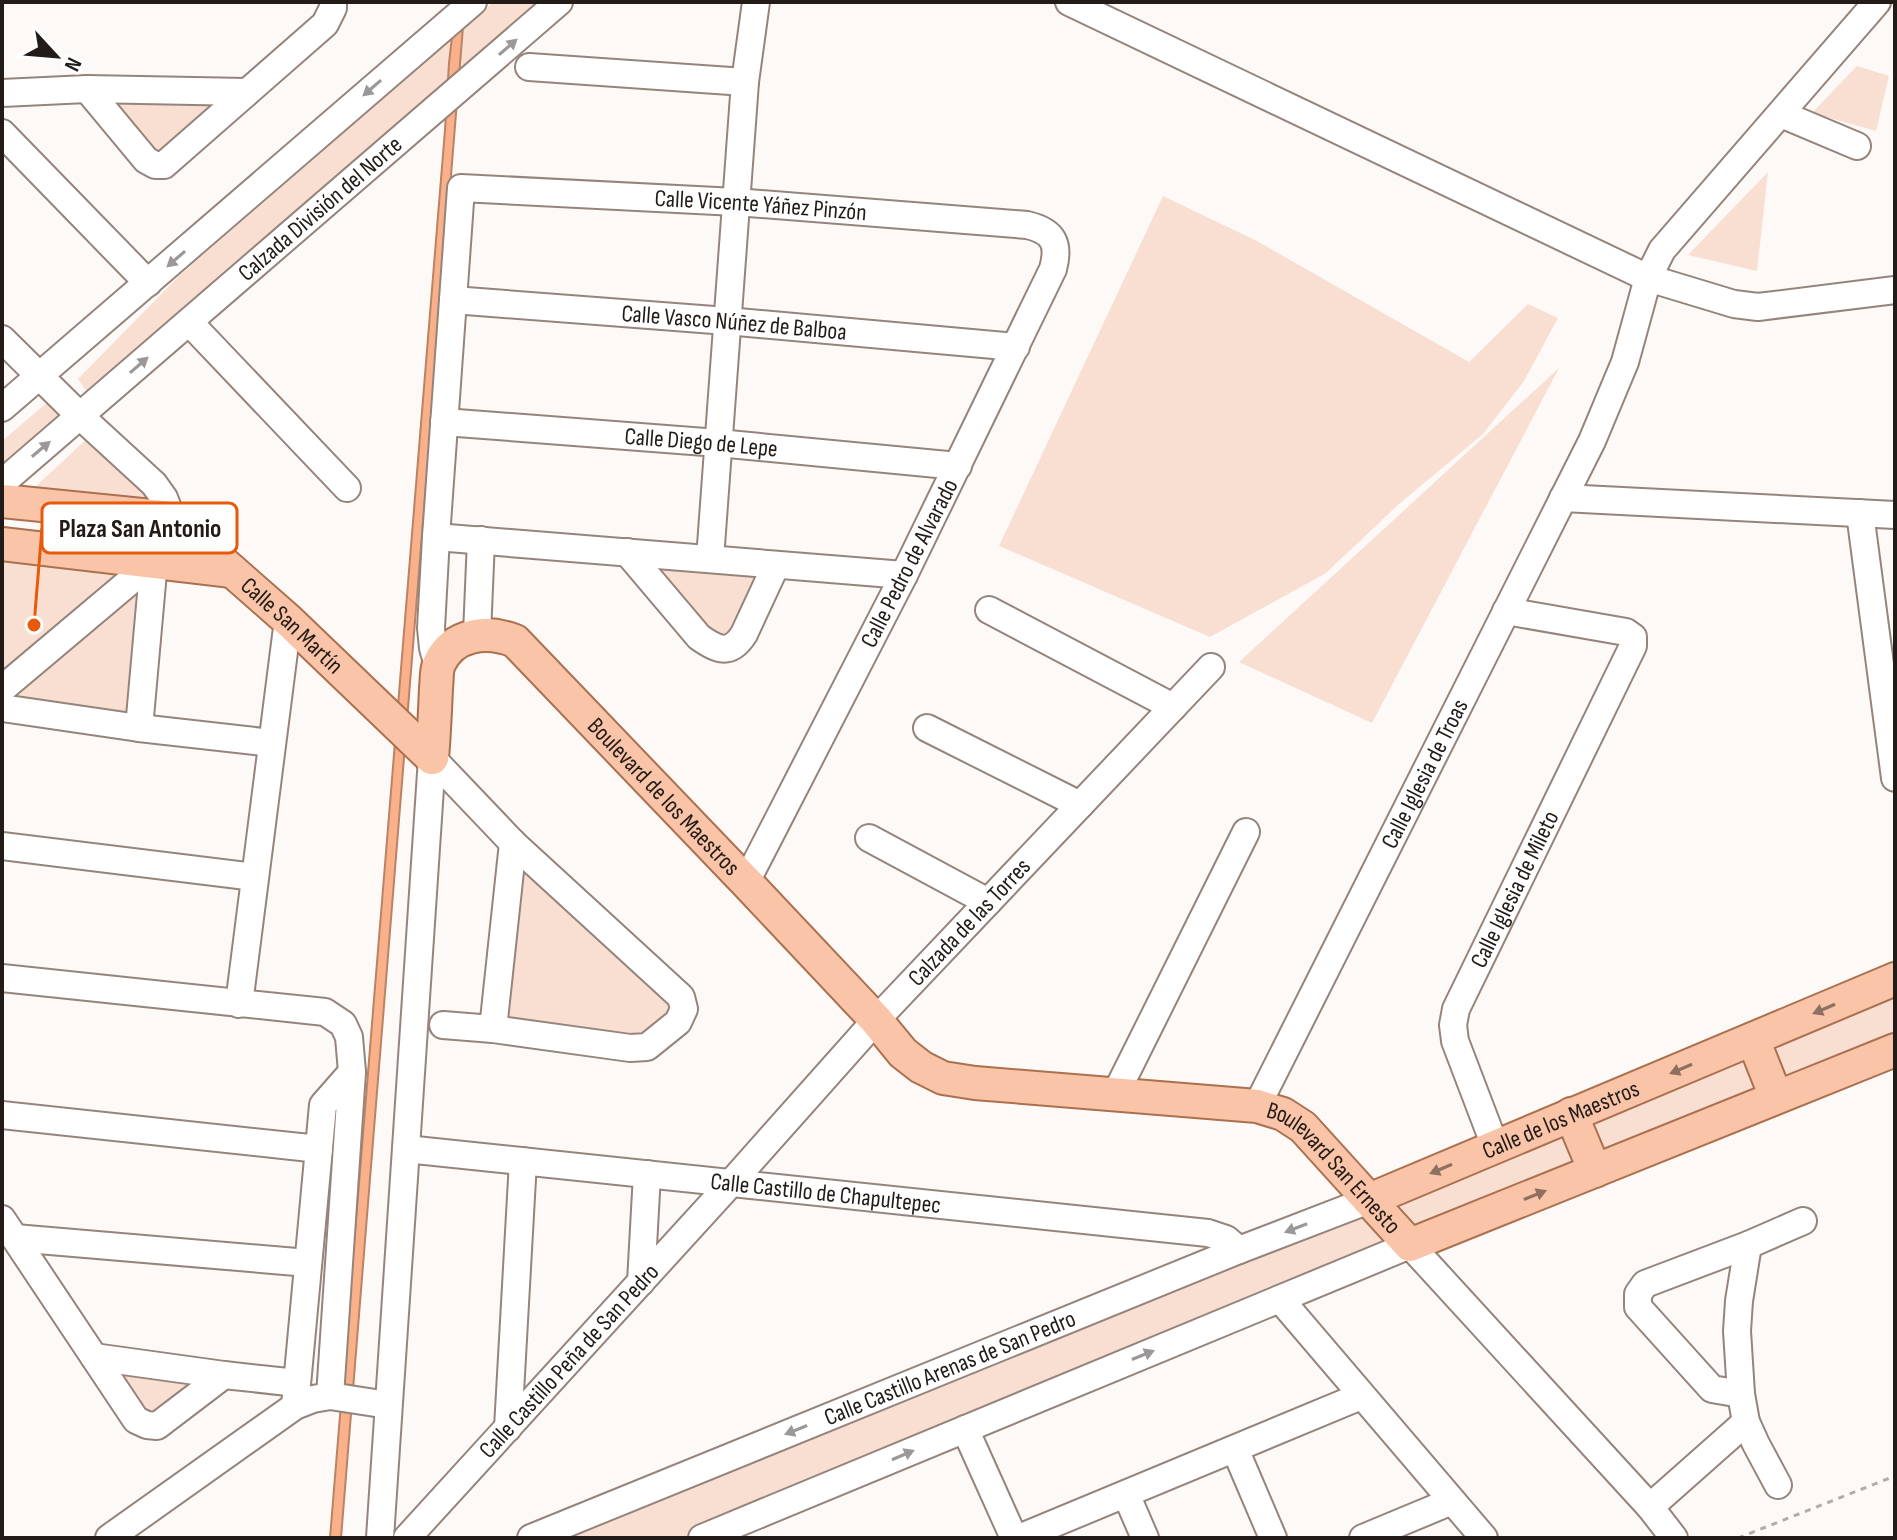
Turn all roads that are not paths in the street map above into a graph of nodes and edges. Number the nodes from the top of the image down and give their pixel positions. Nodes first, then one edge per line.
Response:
1 (333, 2) edge
2 (559, 2) edge
3 (756, 2) edge
4 (1069, 2) edge
5 (470, 4) edge
6 (1881, 8) edge
7 (529, 67) dead end
8 (745, 82) junction
9 (87, 89) junction
10 (247, 92) junction
11 (2, 93) edge
12 (1781, 114) junction
13 (2, 133) edge
14 (1857, 146) dead end
15 (736, 202) junction
16 (1053, 240) joint
17 (1648, 278) junction
18 (148, 283) junction
19 (1895, 290) edge
20 (453, 300) junction
21 (727, 321) junction
22 (189, 322) junction
23 (2, 339) edge
24 (1016, 347) junction
25 (39, 374) junction
26 (2, 408) edge
27 (80, 416) junction
28 (444, 422) junction
29 (718, 443) junction
30 (958, 466) junction
31 (2, 483) edge
32 (347, 488) dead end
33 (1563, 498) junction
34 (2, 501) edge
35 (1860, 513) junction
36 (1895, 515) edge
37 (172, 518) junction
38 (436, 537) junction
39 (481, 540) junction
40 (2, 544) edge
41 (627, 552) junction
42 (710, 559) junction
43 (154, 561) junction
44 (776, 565) junction
45 (232, 571) junction
46 (904, 575) junction
47 (989, 610) dead end
48 (1506, 611) junction
49 (288, 620) junction
50 (477, 634) junction
51 (438, 666) junction
52 (1211, 667) dead end
53 (2, 689) edge
54 (1173, 707) junction
55 (2, 708) edge
56 (139, 728) junction
57 (927, 728) dead end
58 (272, 743) junction
59 (423, 750) junction
60 (1895, 778) edge
61 (1080, 805) junction
62 (1246, 832) dead end
63 (869, 838) dead end
64 (513, 843) junction
65 (2, 846) edge
66 (255, 877) junction
67 (746, 882) junction
68 (988, 902) junction
69 (2, 978) edge
70 (1895, 979) edge
71 (239, 1004) junction
72 (876, 1020) junction
73 (443, 1025) dead end
74 (493, 1029) junction
75 (1753, 1039) junction
76 (1895, 1050) edge
77 (352, 1072) junction
78 (1115, 1095) junction
79 (1776, 1097) junction
80 (1257, 1106) junction
81 (1571, 1114) junction
82 (2, 1115) edge
83 (1495, 1146) junction
84 (319, 1149) junction
85 (406, 1149) junction
86 (523, 1161) junction
87 (1595, 1171) junction
88 (647, 1174) junction
89 (731, 1183) junction
90 (1369, 1200) junction
91 (1803, 1221) dead end
92 (8, 1228) edge
93 (1410, 1245) junction
94 (1748, 1245) junction
95 (1239, 1250) junction
96 (308, 1263) junction
97 (641, 1282) junction
98 (1280, 1299) junction
99 (94, 1357) junction
100 (224, 1375) junction
101 (1741, 1394) junction
102 (296, 1395) junction
103 (1361, 1396) junction
104 (343, 1398) junction
105 (388, 1405) junction
106 (1746, 1422) junction
107 (508, 1428) junction
108 (965, 1429) junction
109 (1235, 1449) junction
110 (1778, 1485) dead end
111 (1126, 1494) junction
112 (1452, 1501) junction
113 (1650, 1507) junction
114 (109, 1538) edge
115 (380, 1538) edge
116 (407, 1538) edge
117 (531, 1538) edge
118 (702, 1538) edge
119 (1016, 1538) edge
120 (1145, 1538) edge
121 (1273, 1538) edge
122 (1363, 1538) edge
123 (1484, 1538) edge
124 (1674, 1538) edge

1 - 10 street
22 -> 2 street, Calzada División del Norte
3 - 8 street
4 - 17 street
5 -> 18 street
6 - 12 street, Calle Iglesia de Troas
7 - 8 street
8 - 15 street
9 - 10 street
9 - 10 street
9 - 11 street
12 - 14 street
12 - 17 street, Calle Iglesia de Troas
13 - 18 street
15 - 16 street, Calle Vicente Yáñez Pinzón
15 - 20 street, Calle Vicente Yáñez Pinzón
15 - 21 street
16 - 24 street, Calle Pedro de Alvarado
17 - 19 street
17 - 33 street, Calle Iglesia de Troas
18 - 25 street
20 - 21 street, Calle Vasco Núñez de Balboa
20 - 28 street
21 - 24 street, Calle Vasco Núñez de Balboa
21 - 29 street
27 -> 22 street, Calzada División del Norte
22 - 32 street
23 - 25 street, Calle San Martín
24 - 30 street, Calle Pedro de Alvarado
25 - 26 street
25 - 27 street, Calle San Martín
31 -> 27 street, Calzada División del Norte
27 - 37 street, Calle San Martín
28 - 29 street, Calle Diego de Lepe
28 - 38 street
29 - 30 street, Calle Diego de Lepe
29 - 42 street
30 - 46 street, Calle Pedro de Alvarado
33 - 35 street
33 - 48 street, Calle Iglesia de Troas
34 - 37 main road
35 - 36 street
35 - 60 street
37 - 43 street
37 - 45 main road, Calle San Martín
38 - 39 street
38 - 51 street
39 - 41 street
39 - 50 street
40 - 43 main road
41 - 42 street
41 - 44 street
42 - 44 street
43 - 45 main road
43 - 53 street
43 - 56 street
44 - 46 street
45 - 49 main road, Calle San Martín
46 - 67 street, Calle Pedro de Alvarado
47 - 54 street
48 - 80 street, Calle Iglesia de Troas
48 - 83 street, Calle Iglesia de Mileto
49 - 58 street
49 - 59 main road, Calle San Martín
50 - 51 main road
50 - 67 main road, Boulevard de los Maestros
51 - 59 main road
52 - 54 street, Calzada de las Torres
54 - 61 street, Calzada de las Torres
55 - 56 street
56 - 58 street
57 - 61 street
58 - 66 street
59 - 64 street
59 - 85 street
61 - 68 street, Calzada de las Torres
62 - 78 street
63 - 68 street
64 - 74 street
64 - 74 street
65 - 66 street
66 - 71 street
67 - 72 main road, Boulevard de los Maestros
68 - 72 street, Calzada de las Torres
69 - 71 street
70 -> 75 main road, Calle de los Maestros
71 - 77 street
72 - 78 main road, Boulevard San Ernesto
72 - 89 street, Calzada de las Torres
73 - 74 street
75 - 79 main road
75 -> 81 main road, Calle de los Maestros
76 - 79 main road
77 - 84 street
77 - 104 street
78 - 80 main road, Boulevard San Ernesto
79 - 87 main road
80 - 90 main road, Boulevard San Ernesto
81 - 83 main road, Calle de los Maestros
81 - 87 main road
82 - 84 street
83 -> 90 main road, Calle de los Maestros
84 - 96 street
85 - 86 street, Calle Castillo de Chapultepec
85 - 105 street
86 - 88 street, Calle Castillo de Chapultepec
86 - 107 street
93 -> 87 main road
88 - 89 street, Calle Castillo de Chapultepec
88 - 97 street
89 - 95 street, Calle Castillo de Chapultepec
89 - 97 street, Calle Castillo Peña de San Pedro
90 - 93 main road, Boulevard San Ernesto
90 -> 95 street, Calle Castillo Arenas de San Pedro
91 - 94 street
92 - 96 street
92 - 99 street
93 - 98 street
93 - 113 street, Boulevard San Ernesto
94 - 101 street
94 - 101 street
95 -> 117 street, Calle Castillo Arenas de San Pedro
96 - 102 street
97 - 107 street, Calle Castillo Peña de San Pedro
98 - 103 street
108 -> 98 street
99 - 100 street
99 - 100 street
100 - 102 street
101 - 106 street
102 - 104 street
102 - 114 street
103 - 109 street
103 - 112 street
104 - 105 street
105 - 115 street
106 - 110 street
106 - 113 street
107 - 116 street, Calle Castillo Peña de San Pedro
118 -> 108 street
108 - 119 street
109 - 111 street
109 - 121 street
111 - 119 street
111 - 120 street
112 - 122 street
112 - 123 street
113 - 124 street, Boulevard San Ernesto

